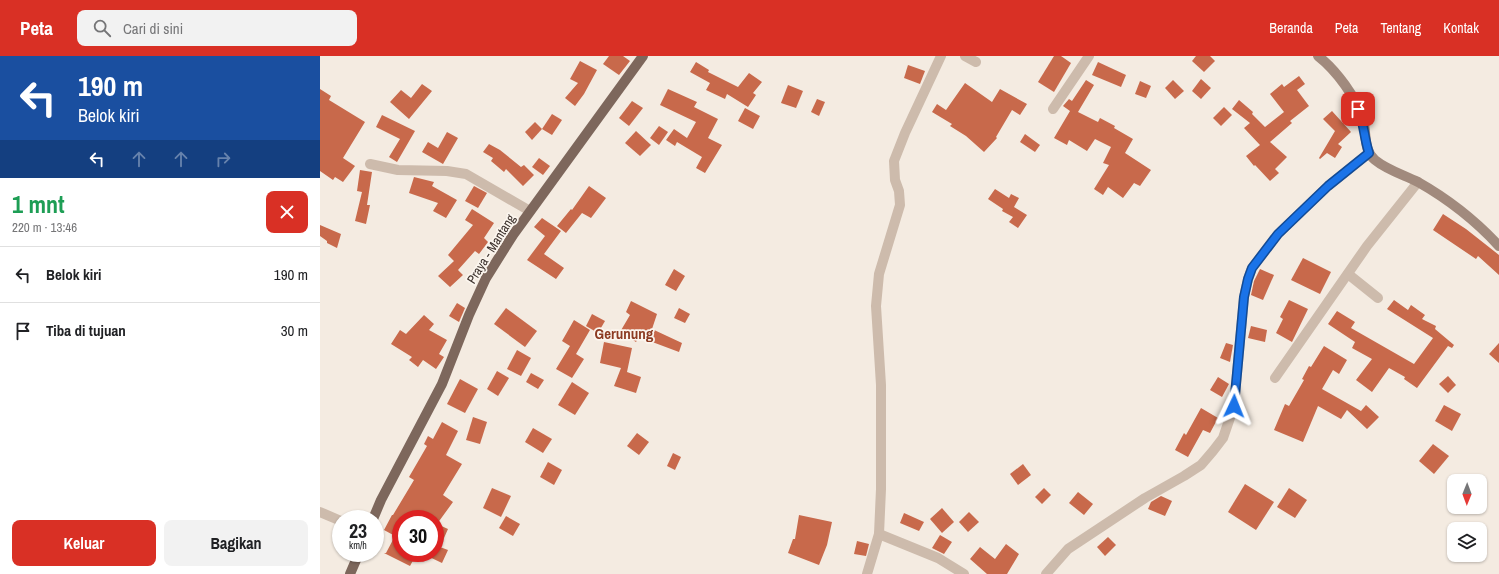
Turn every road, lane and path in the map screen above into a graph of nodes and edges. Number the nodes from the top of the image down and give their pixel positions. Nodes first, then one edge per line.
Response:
1 (643, 56) edge
2 (941, 56) edge
3 (965, 56) edge
4 (1089, 56) edge
5 (1318, 56) edge
6 (976, 62) dead end
7 (1053, 109) dead end
8 (1369, 153) junction
9 (370, 164) dead end
10 (1418, 182) junction
11 (530, 211) junction
12 (1499, 246) edge
13 (1348, 274) junction
14 (1378, 298) dead end
15 (1275, 378) dead end
16 (377, 510) edge
17 (320, 512) edge
18 (332, 517) edge
19 (879, 534) junction
20 (355, 562) edge
21 (350, 574) edge
22 (867, 574) edge
23 (964, 574) edge
24 (1046, 574) edge

1 - 11 main road, Praya - Mantang
2 - 19 street
3 - 6 street
4 - 7 street
5 - 8 street
8 - 10 street
8 - 24 street
9 - 11 street
10 - 12 street
10 - 13 street
11 - 16 main road, Praya - Mantang
13 - 14 street
13 - 15 street
17 - 18 street
19 - 22 street
19 - 23 street
20 - 21 main road

